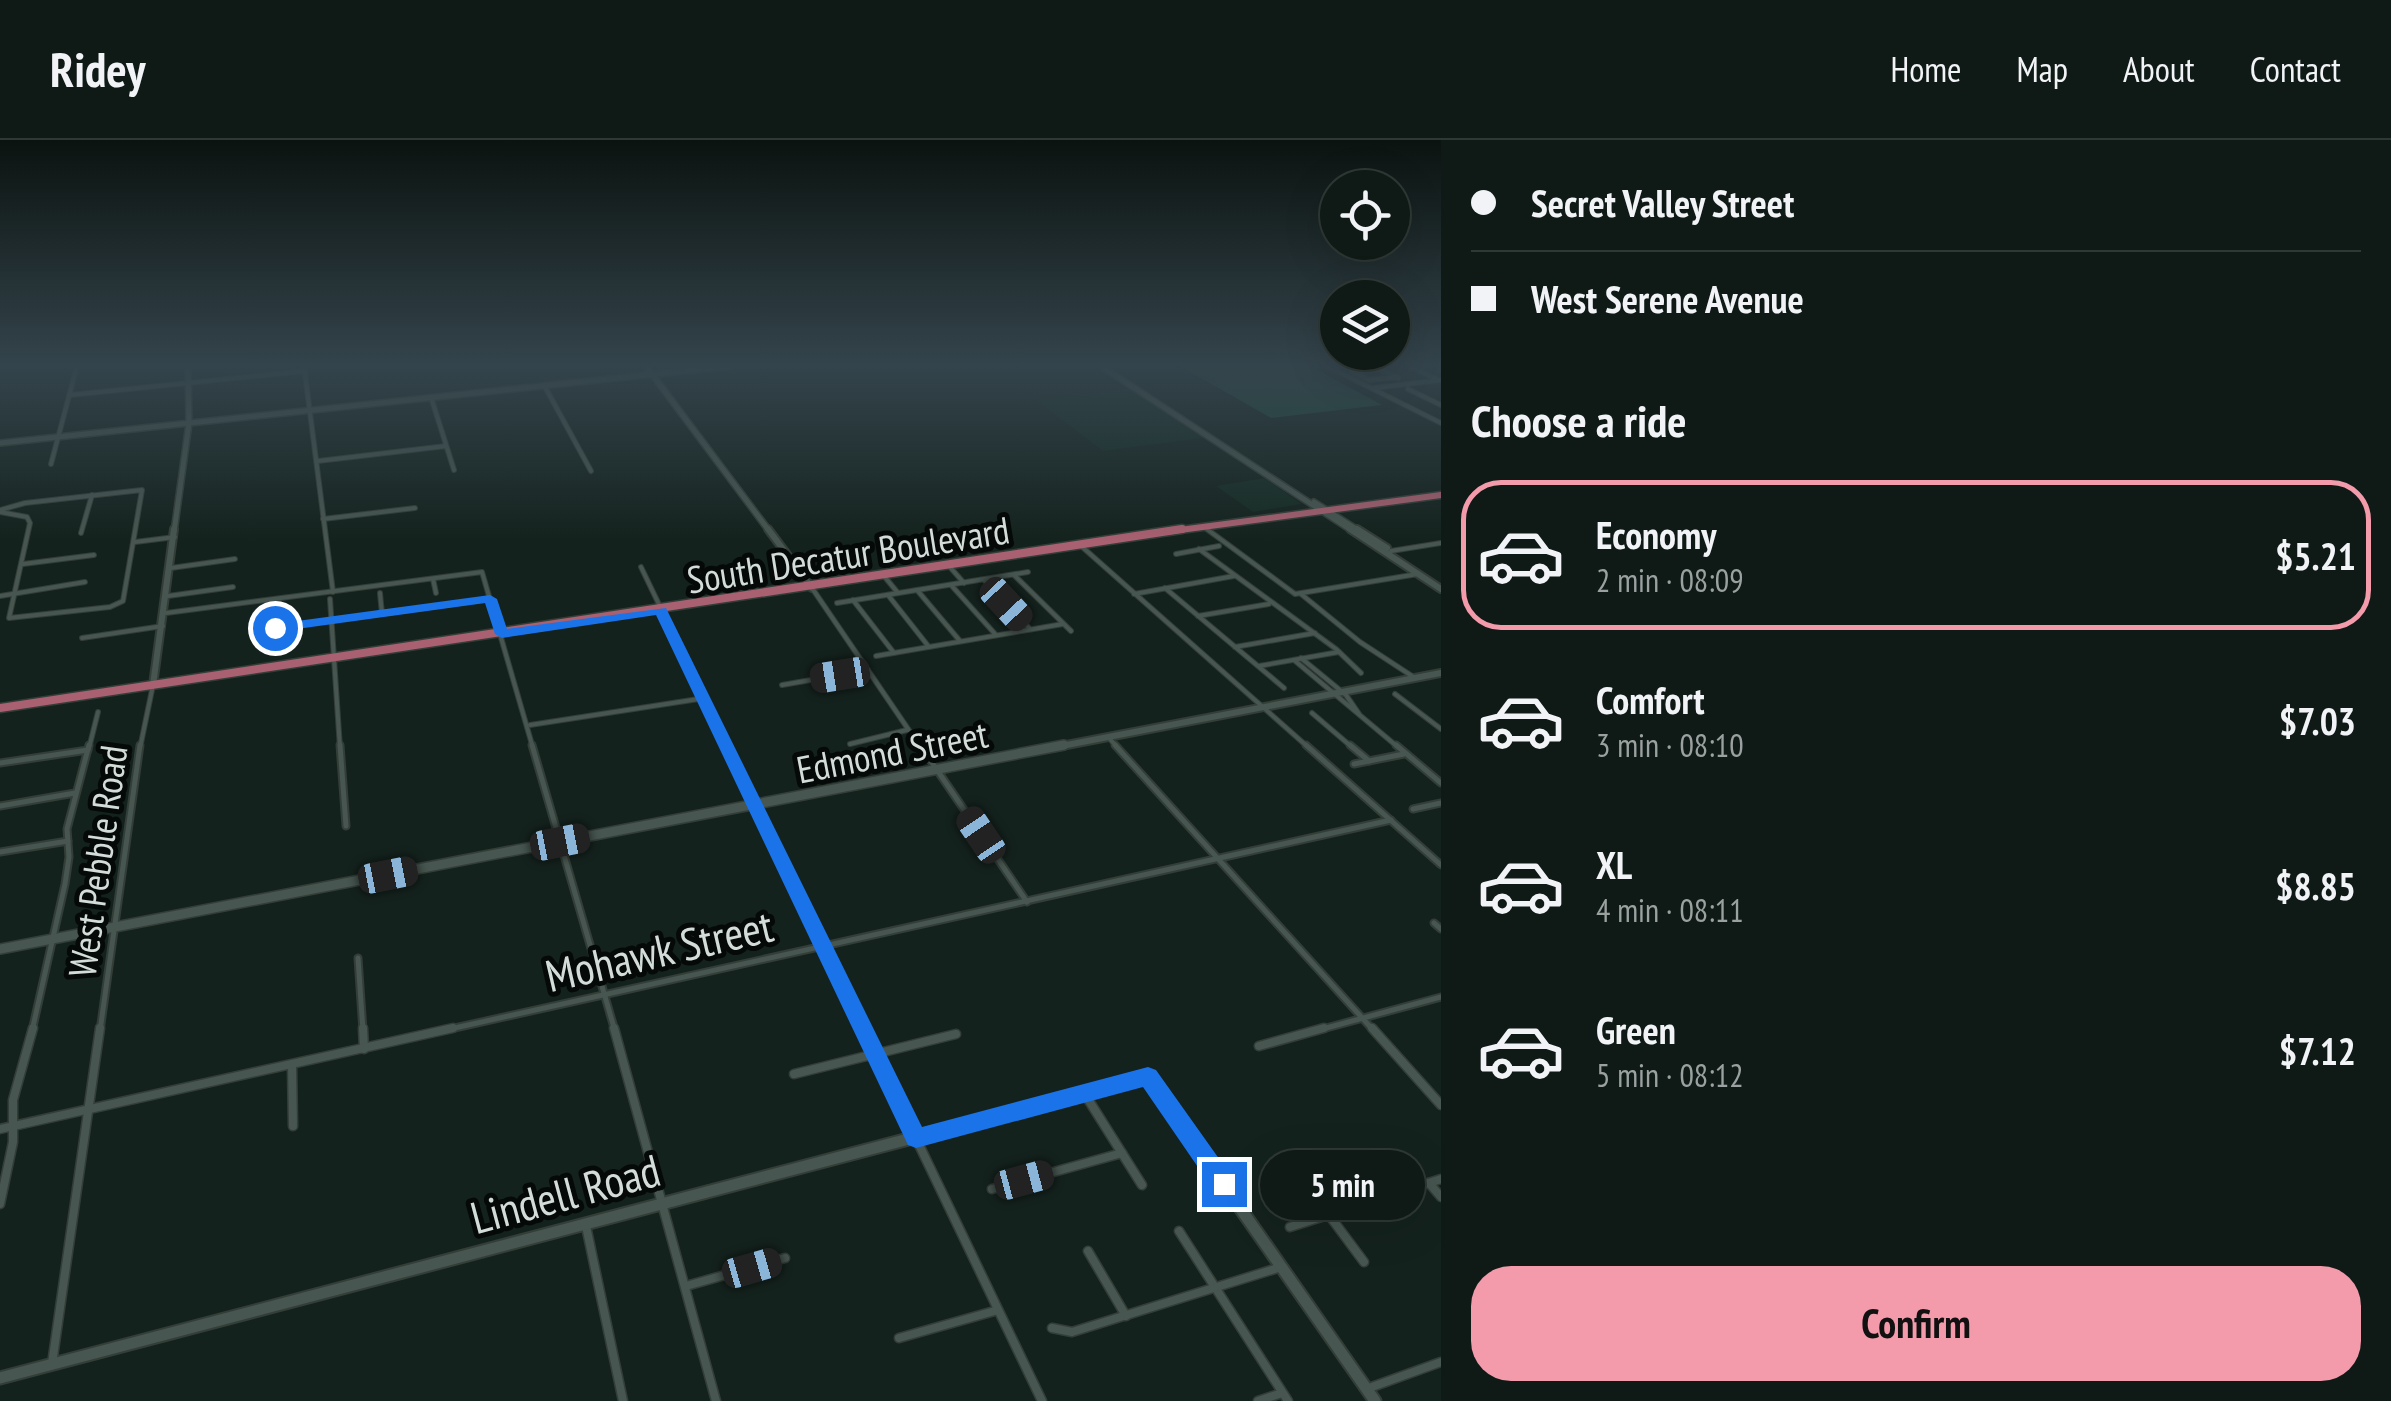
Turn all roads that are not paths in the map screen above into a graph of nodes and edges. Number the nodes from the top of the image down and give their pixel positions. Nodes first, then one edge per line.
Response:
1 (62, 425) edge
2 (172, 425) edge
3 (189, 425) edge
4 (314, 425) edge
5 (440, 425) edge
6 (566, 425) edge
7 (690, 425) edge
8 (1193, 425) edge
9 (59, 437) junction
10 (0, 443) edge
11 (446, 446) junction
12 (318, 461) junction
13 (51, 464) dead end
14 (454, 470) dead end
15 (590, 471) dead end
16 (1441, 492) edge
17 (92, 496) junction
18 (416, 508) dead end
19 (1319, 508) junction
20 (0, 510) edge
21 (323, 519) junction
22 (1203, 526) junction
23 (81, 533) dead end
24 (175, 537) junction
25 (134, 542) junction
26 (1441, 543) edge
27 (1080, 545) junction
28 (1220, 546) dead end
29 (1199, 549) junction
30 (1391, 551) junction
31 (1176, 554) dead end
32 (94, 555) dead end
33 (235, 559) dead end
34 (24, 564) junction
35 (948, 566) junction
36 (171, 568) junction
37 (641, 568) dead end
38 (1028, 572) dead end
39 (1014, 574) junction
40 (1418, 574) junction
41 (884, 576) junction
42 (1234, 576) junction
43 (433, 579) junction
44 (983, 580) junction
45 (86, 582) dead end
46 (964, 583) junction
47 (950, 585) junction
48 (1441, 586) edge
49 (233, 587) dead end
50 (812, 588) junction
51 (1164, 588) junction
52 (917, 590) junction
53 (16, 592) junction
54 (333, 592) junction
55 (380, 593) dead end
56 (436, 593) dead end
57 (898, 593) junction
58 (1134, 594) junction
59 (1298, 594) junction
60 (888, 595) junction
61 (0, 596) edge
62 (168, 596) junction
63 (490, 599) junction
64 (330, 600) dead end
65 (854, 600) junction
66 (838, 603) dead end
67 (1272, 603) junction
68 (275, 606) dead end
69 (661, 610) junction
70 (166, 614) junction
71 (382, 614) junction
72 (1198, 616) junction
73 (331, 620) junction
74 (1063, 624) junction
75 (164, 626) junction
76 (275, 628) junction
77 (254, 630) dead end
78 (1030, 630) junction
79 (1071, 632) dead end
80 (1314, 632) junction
81 (502, 634) junction
82 (996, 635) junction
83 (82, 638) dead end
84 (960, 642) junction
85 (929, 647) junction
86 (1235, 647) junction
87 (1339, 652) junction
88 (894, 653) junction
89 (876, 656) dead end
90 (334, 659) junction
91 (1298, 659) junction
92 (1258, 666) junction
93 (869, 670) junction
94 (1361, 673) dead end
95 (1441, 673) edge
96 (1415, 678) junction
97 (782, 684) dead end
98 (153, 685) junction
99 (1284, 688) dead end
100 (1339, 693) junction
101 (1395, 694) dead end
102 (705, 698) junction
103 (0, 708) edge
104 (1263, 708) junction
105 (98, 712) dead end
106 (1312, 714) dead end
107 (529, 725) junction
108 (906, 730) junction
109 (1441, 730) edge
110 (1108, 737) junction
111 (850, 744) dead end
112 (88, 750) junction
113 (1404, 754) junction
114 (1369, 761) junction
115 (0, 764) edge
116 (1354, 764) dead end
117 (936, 770) junction
118 (1441, 783) edge
119 (75, 793) junction
120 (1441, 803) edge
121 (757, 804) junction
122 (0, 806) edge
123 (1413, 809) dead end
124 (1390, 820) junction
125 (346, 826) dead end
126 (68, 841) junction
127 (560, 842) junction
128 (0, 852) edge
129 (1218, 858) junction
130 (1441, 865) edge
131 (1026, 902) junction
132 (1434, 923) dead end
133 (116, 928) junction
134 (1441, 930) edge
135 (53, 939) junction
136 (825, 945) junction
137 (0, 950) edge
138 (358, 958) dead end
139 (604, 994) junction
140 (1441, 997) edge
141 (1362, 1018) junction
142 (956, 1034) dead end
143 (1259, 1046) dead end
144 (364, 1049) junction
145 (876, 1053) junction
146 (292, 1066) junction
147 (794, 1074) dead end
148 (1084, 1093) junction
149 (1441, 1105) edge
150 (88, 1110) junction
151 (13, 1126) junction
152 (293, 1126) dead end
153 (0, 1130) edge
154 (916, 1138) junction
155 (1122, 1153) junction
156 (1441, 1179) edge
157 (2, 1183) edge
158 (1429, 1183) junction
159 (1142, 1185) dead end
160 (992, 1189) dead end
161 (1441, 1197) edge
162 (664, 1203) junction
163 (0, 1204) edge
164 (1329, 1215) junction
165 (586, 1224) junction
166 (1290, 1227) dead end
167 (1179, 1231) dead end
168 (1088, 1251) dead end
169 (784, 1258) dead end
170 (1364, 1262) dead end
171 (1281, 1268) junction
172 (686, 1286) junction
173 (1215, 1288) junction
174 (998, 1310) junction
175 (1126, 1316) junction
176 (1052, 1328) dead end
177 (898, 1338) dead end
178 (1441, 1362) edge
179 (52, 1364) junction
180 (0, 1378) edge
181 (1366, 1389) junction
182 (1285, 1397) edge
183 (623, 1401) edge
184 (716, 1401) edge
185 (1042, 1401) edge
186 (1258, 1401) edge
187 (1375, 1401) edge

1 - 9 street
2 - 9 street
3 - 24 street, West Pebble Road
4 - 12 street
5 - 11 street
6 - 15 street
7 - 50 street
8 - 19 street
9 - 10 street
9 - 13 street
11 - 12 street
11 - 14 street
12 - 21 street
16 - 19 main road, South Decatur Boulevard
17 - 20 street
17 - 23 street
17 - 25 street
18 - 21 street
19 - 22 main road, South Decatur Boulevard
19 - 30 street
19 - 40 street
20 - 34 street
21 - 54 street
22 - 27 main road, South Decatur Boulevard
22 - 59 street
24 - 25 street
24 - 36 street, West Pebble Road
25 - 53 street
26 - 30 street
27 - 35 main road, South Decatur Boulevard
27 - 58 street
28 - 29 street
29 - 31 street
29 - 42 street
30 - 48 street
32 - 34 street
33 - 36 street
34 - 53 street
35 - 41 main road, South Decatur Boulevard
35 - 46 street
36 - 62 street, West Pebble Road
37 - 69 street
38 - 39 street
39 - 44 street
39 - 74 street
40 - 48 street
40 - 59 street
41 - 50 main road, South Decatur Boulevard
41 - 57 street
42 - 51 street
42 - 67 street
43 - 54 street
43 - 56 street
43 - 63 street
44 - 46 street
44 - 78 street
45 - 53 street
46 - 47 street
47 - 52 street
47 - 82 street
49 - 62 street
50 - 69 main road, South Decatur Boulevard
50 - 93 street
51 - 58 street
51 - 72 street
52 - 57 street
52 - 84 street
53 - 61 street
54 - 70 street
55 - 71 street
57 - 60 street
58 - 104 street
59 - 96 street
60 - 65 street
60 - 85 street
62 - 70 street, West Pebble Road
63 - 71 street
63 - 81 street
64 - 73 street
65 - 66 street
65 - 88 street
67 - 72 street
67 - 80 street
68 - 76 street
69 - 81 main road, South Decatur Boulevard
69 - 102 street
70 - 75 street, West Pebble Road
71 - 73 street
72 - 86 street
73 - 76 street
73 - 90 street
74 - 78 street
74 - 79 street
75 - 83 street
75 - 98 street, West Pebble Road
76 - 77 street
78 - 82 street
80 - 86 street
80 - 87 street
81 - 90 main road, South Decatur Boulevard
81 - 107 street
82 - 84 street
84 - 85 street
85 - 88 street
86 - 92 street
87 - 91 street
87 - 94 street
88 - 89 street
90 - 98 main road, South Decatur Boulevard
90 - 125 street
91 - 92 street
91 - 100 street
92 - 99 street
93 - 97 street
93 - 108 street
95 - 96 street, Edmond Street
96 - 100 street, Edmond Street
98 - 103 main road, South Decatur Boulevard
98 - 133 street, West Pebble Road
100 - 104 street, Edmond Street
100 - 113 street
101 - 109 street
102 - 107 street
102 - 121 street
104 - 110 street, Edmond Street
104 - 124 street
105 - 112 street
106 - 114 street
107 - 127 street
108 - 111 street
108 - 117 street
110 - 117 street, Edmond Street
110 - 129 street
112 - 115 street
112 - 119 street
113 - 114 street
113 - 118 street
114 - 116 street
117 - 121 street, Edmond Street
117 - 131 street
119 - 122 street
119 - 126 street
120 - 123 street
121 - 127 street, Edmond Street
121 - 136 street
124 - 129 street, Mohawk Street
124 - 130 street
126 - 128 street
126 - 135 street
127 - 133 street, Edmond Street
127 - 139 street
129 - 131 street, Mohawk Street
129 - 141 street
131 - 136 street, Mohawk Street
132 - 134 street
133 - 135 street, Edmond Street
133 - 150 street, West Pebble Road
135 - 137 street, Edmond Street
135 - 151 street
136 - 139 street, Mohawk Street
136 - 145 street
138 - 144 street
139 - 144 street, Mohawk Street
139 - 162 street
140 - 141 street
141 - 143 street
141 - 149 street
142 - 145 street
144 - 146 street, Mohawk Street
145 - 147 street
145 - 154 street
146 - 150 street, Mohawk Street
146 - 152 street
148 - 154 street, Lindell Road
148 - 155 street
148 - 171 street, Lindell Road
150 - 151 street, Mohawk Street
150 - 179 street, West Pebble Road
151 - 153 street, Mohawk Street
151 - 157 street
154 - 162 street, Lindell Road
154 - 174 street
155 - 159 street
155 - 160 street
156 - 158 street
157 - 163 street
158 - 161 street
158 - 164 street
162 - 165 street, Lindell Road
162 - 172 street
164 - 166 street
164 - 170 street
165 - 179 street, Lindell Road
165 - 183 street
167 - 173 street
168 - 175 street
169 - 172 street
171 - 173 street
171 - 181 street
172 - 184 street
173 - 175 street
173 - 182 street
174 - 177 street
174 - 185 street
175 - 176 street
178 - 181 street
179 - 180 street, Lindell Road
181 - 187 street
182 - 186 street

